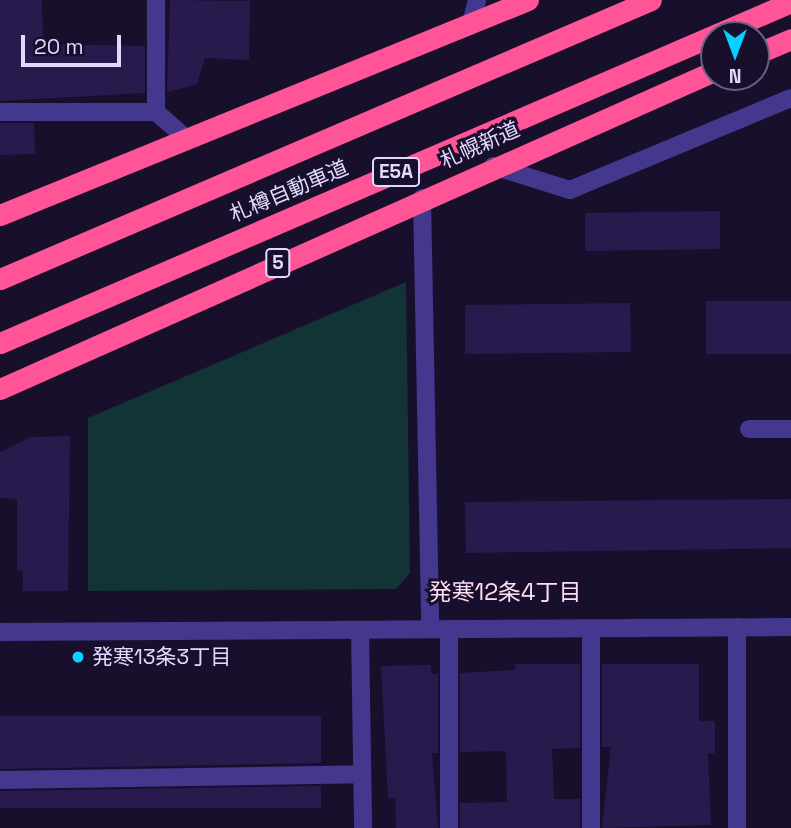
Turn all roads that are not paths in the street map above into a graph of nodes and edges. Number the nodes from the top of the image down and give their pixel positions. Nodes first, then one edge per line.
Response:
1 (156, 0) edge
2 (477, 0) edge
3 (528, 0) edge
4 (651, 0) edge
5 (791, 2) edge
6 (471, 23) junction
7 (791, 39) edge
8 (770, 48) edge
9 (700, 77) edge
10 (791, 98) edge
11 (0, 112) edge
12 (156, 112) junction
13 (187, 139) junction
14 (493, 166) junction
15 (422, 198) junction
16 (0, 215) edge
17 (0, 279) edge
18 (0, 342) edge
19 (0, 389) edge
20 (749, 429) dead end
21 (791, 429) edge
22 (737, 627) junction
23 (791, 627) edge
24 (591, 628) junction
25 (430, 629) junction
26 (449, 629) junction
27 (360, 630) junction
28 (0, 632) edge
29 (362, 774) junction
30 (0, 780) edge
31 (363, 828) edge
32 (449, 828) edge
33 (591, 828) edge
34 (737, 828) edge

1 - 12 street
2 - 6 street
3 - 6 highway
4 - 17 highway, 札樽自動車道
5 - 18 highway, 札樽自動車道 / E5A
6 - 13 highway
7 - 8 highway
9 - 14 highway, 札幌新道 / 5
10 - 14 street
11 - 12 street
12 - 13 street
13 - 16 highway
14 - 15 highway, 札幌新道 / 5
15 - 19 highway, 札幌新道 / 5
15 - 25 street
20 - 21 street
22 - 23 street
22 - 24 street
22 - 34 street
24 - 26 street
24 - 33 street
25 - 26 street
25 - 27 street
26 - 32 street
27 - 28 street
27 - 29 street
29 - 30 street
29 - 31 street

